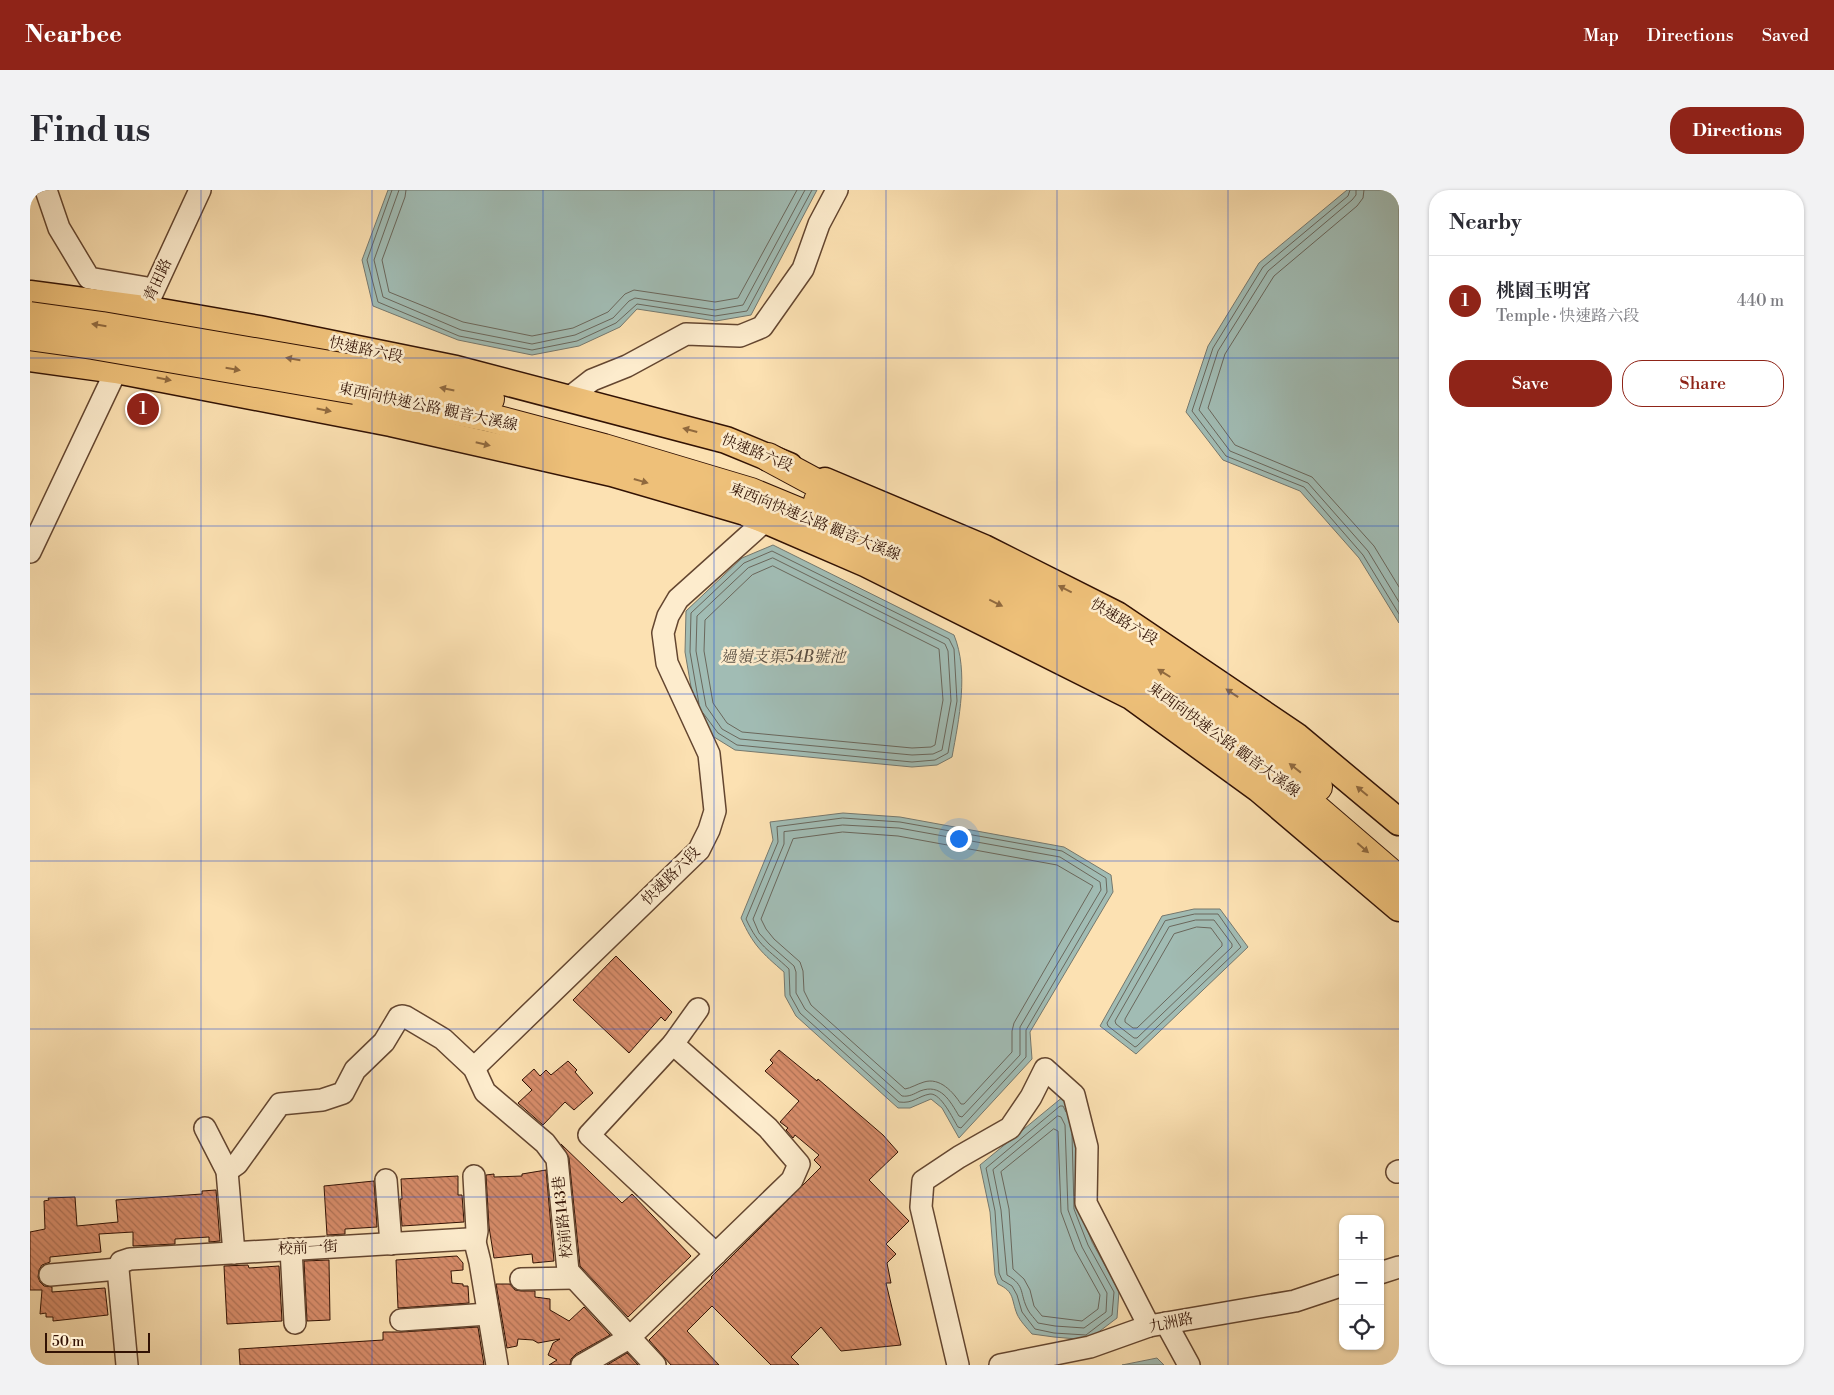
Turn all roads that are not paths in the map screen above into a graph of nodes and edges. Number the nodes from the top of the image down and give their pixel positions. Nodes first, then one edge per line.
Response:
1 (46, 190) edge
2 (200, 190) edge
3 (837, 190) edge
4 (30, 294) edge
5 (149, 299) junction
6 (30, 316) edge
7 (30, 336) edge
8 (30, 358) edge
9 (116, 370) junction
10 (569, 398) junction
11 (768, 457) junction
12 (758, 517) junction
13 (30, 552) edge
14 (977, 582) junction
15 (1399, 822) edge
16 (1399, 856) edge
17 (1399, 880) edge
18 (1399, 908) edge
19 (698, 1008) dead end
20 (673, 1044) junction
21 (474, 1068) junction
22 (204, 1128) dead end
23 (227, 1171) junction
24 (474, 1176) dead end
25 (386, 1180) dead end
26 (474, 1242) junction
27 (391, 1244) junction
28 (291, 1249) junction
29 (234, 1253) junction
30 (716, 1254) junction
31 (1399, 1267) edge
32 (118, 1269) junction
33 (1384, 1272) edge
34 (50, 1275) dead end
35 (574, 1278) junction
36 (521, 1279) dead end
37 (1339, 1286) edge
38 (488, 1314) junction
39 (401, 1320) dead end
40 (295, 1323) dead end
41 (1157, 1325) junction
42 (629, 1338) junction
43 (127, 1365) edge
44 (497, 1365) edge
45 (582, 1365) edge
46 (656, 1365) edge
47 (958, 1365) edge
48 (1000, 1365) edge
49 (1190, 1365) edge

1 - 5 street
2 - 5 street, 青田路
3 - 10 street
4 - 5 main road, 快速路六段
5 - 9 street, 青田路
5 - 10 main road, 快速路六段
14 -> 6 highway, 東西向快速公路 觀音大溪線, bridge
7 -> 14 highway, 東西向快速公路 觀音大溪線, bridge
8 - 9 main road
9 -> 12 main road
9 - 13 street, 青田路
11 -> 10 main road, 快速路六段
11 - 14 highway
15 -> 11 main road, 快速路六段
12 - 14 highway
12 - 18 main road
12 - 21 street, 快速路六段
16 -> 14 highway, 東西向快速公路 觀音大溪線
14 -> 17 highway, 東西向快速公路 觀音大溪線
19 - 20 street
20 - 30 street
20 - 30 street
21 - 23 street
21 - 35 street, 校前路143巷
22 - 23 street
23 - 29 street
24 - 26 street
25 - 27 street
26 - 27 street, 校前一街
26 - 38 street
27 - 28 street, 校前一街
28 - 29 street, 校前一街
28 - 40 street
29 - 32 street, 校前一街
30 - 42 street
31 - 33 street
32 - 34 street
32 - 43 street
35 - 36 street
35 - 42 street, 校前路143巷
37 - 41 street, 九洲路
38 - 39 street
38 - 44 street
41 - 47 street
41 - 48 street, 九洲路
41 - 49 street
42 - 45 street
42 - 46 street, 校前路143巷

